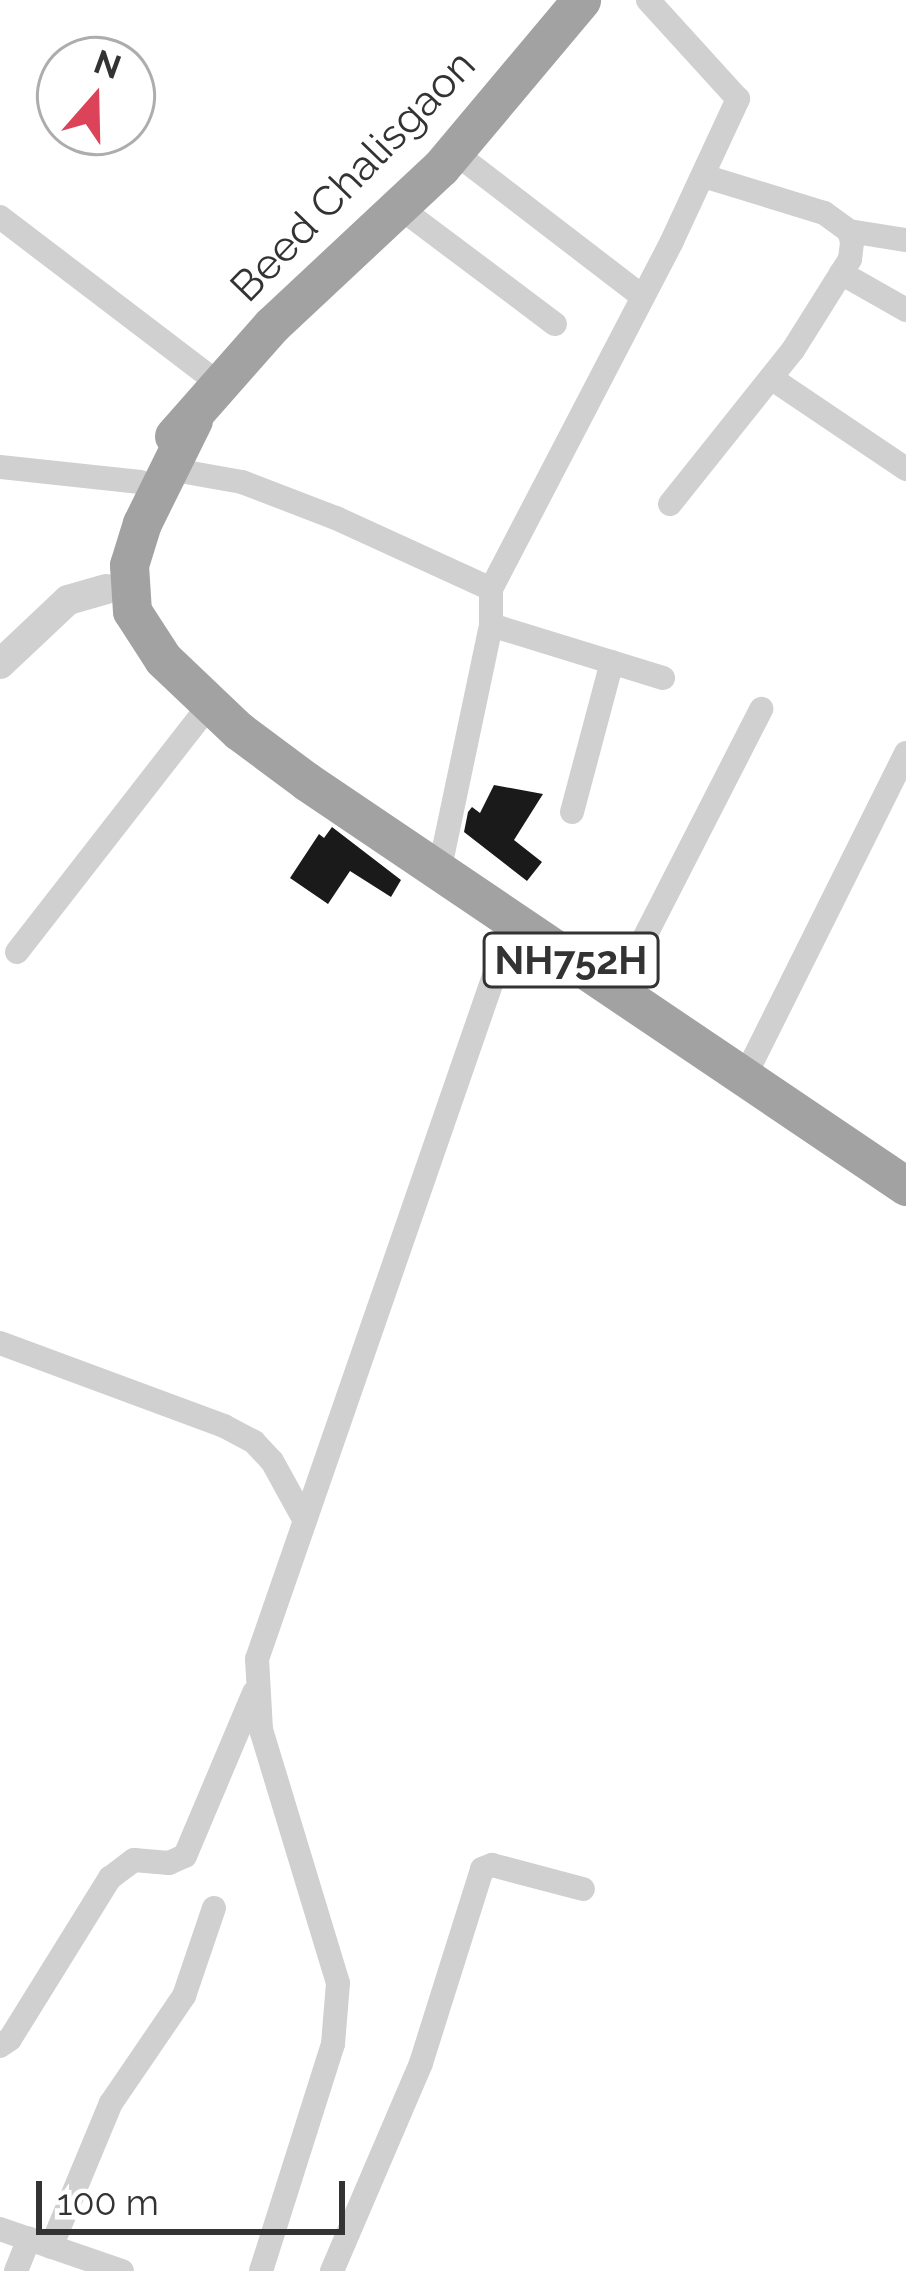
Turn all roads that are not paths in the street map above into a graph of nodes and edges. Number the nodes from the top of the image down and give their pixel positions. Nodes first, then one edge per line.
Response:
1 (581, 0) edge
2 (648, 0) edge
3 (454, 152) junction
4 (704, 176) junction
5 (399, 207) junction
6 (0, 217) edge
7 (850, 231) junction
8 (906, 240) edge
9 (841, 273) junction
10 (642, 296) junction
11 (906, 310) edge
12 (555, 324) dead end
13 (771, 378) junction
14 (222, 386) junction
15 (0, 467) edge
16 (906, 470) edge
17 (155, 476) junction
18 (670, 504) dead end
19 (106, 589) junction
20 (491, 589) junction
21 (491, 626) junction
22 (612, 662) junction
23 (0, 664) edge
24 (663, 677) dead end
25 (760, 709) dead end
26 (201, 716) junction
27 (239, 731) junction
28 (906, 753) edge
29 (572, 812) dead end
30 (439, 872) junction
31 (513, 921) junction
32 (17, 952) dead end
33 (617, 991) junction
34 (745, 1076) junction
35 (906, 1186) edge
36 (0, 1343) edge
37 (305, 1521) junction
38 (255, 1691) junction
39 (583, 1889) dead end
40 (214, 1908) dead end
41 (0, 2046) edge
42 (0, 2229) edge
43 (40, 2243) junction
44 (16, 2271) edge
45 (122, 2271) edge
46 (261, 2271) edge
47 (332, 2271) edge

1 - 3 highway, Beed Chalisgaon / NH752H
2 - 4 street
3 - 5 highway, Beed Chalisgaon / NH752H
3 - 10 street
4 - 7 street
4 - 10 street
5 - 12 street
5 - 14 highway, Beed Chalisgaon / NH752H
6 - 14 street
7 - 8 street
7 - 9 street
9 - 11 street
9 - 13 street
10 - 20 street
13 - 16 street
13 - 18 street
14 - 17 highway, Beed Chalisgaon / NH752H
15 - 17 street
17 - 19 highway, Beed Chalisgaon / NH752H
17 - 20 street
17 - 27 highway, Beed Chalisgaon / NH752H
19 - 23 street
19 - 26 highway, Beed Chalisgaon / NH752H
20 - 21 street
21 - 22 street
21 - 30 street
22 - 24 street
22 - 29 street
25 - 33 street
26 - 27 highway, Beed Chalisgaon / NH752H
26 - 32 street
27 - 30 highway, Beed Chalisgaon / NH752H
28 - 34 street
30 - 31 highway, Beed Chalisgaon / NH752H
31 - 33 highway, Beed Chalisgaon / NH752H
31 - 37 street
33 - 34 highway, Beed Chalisgaon / NH752H
34 - 35 highway, Beed Chalisgaon / NH752H
36 - 37 street
37 - 38 street
38 - 41 street
38 - 46 street
39 - 47 street
40 - 43 street
42 - 43 street
43 - 44 street
43 - 45 street

